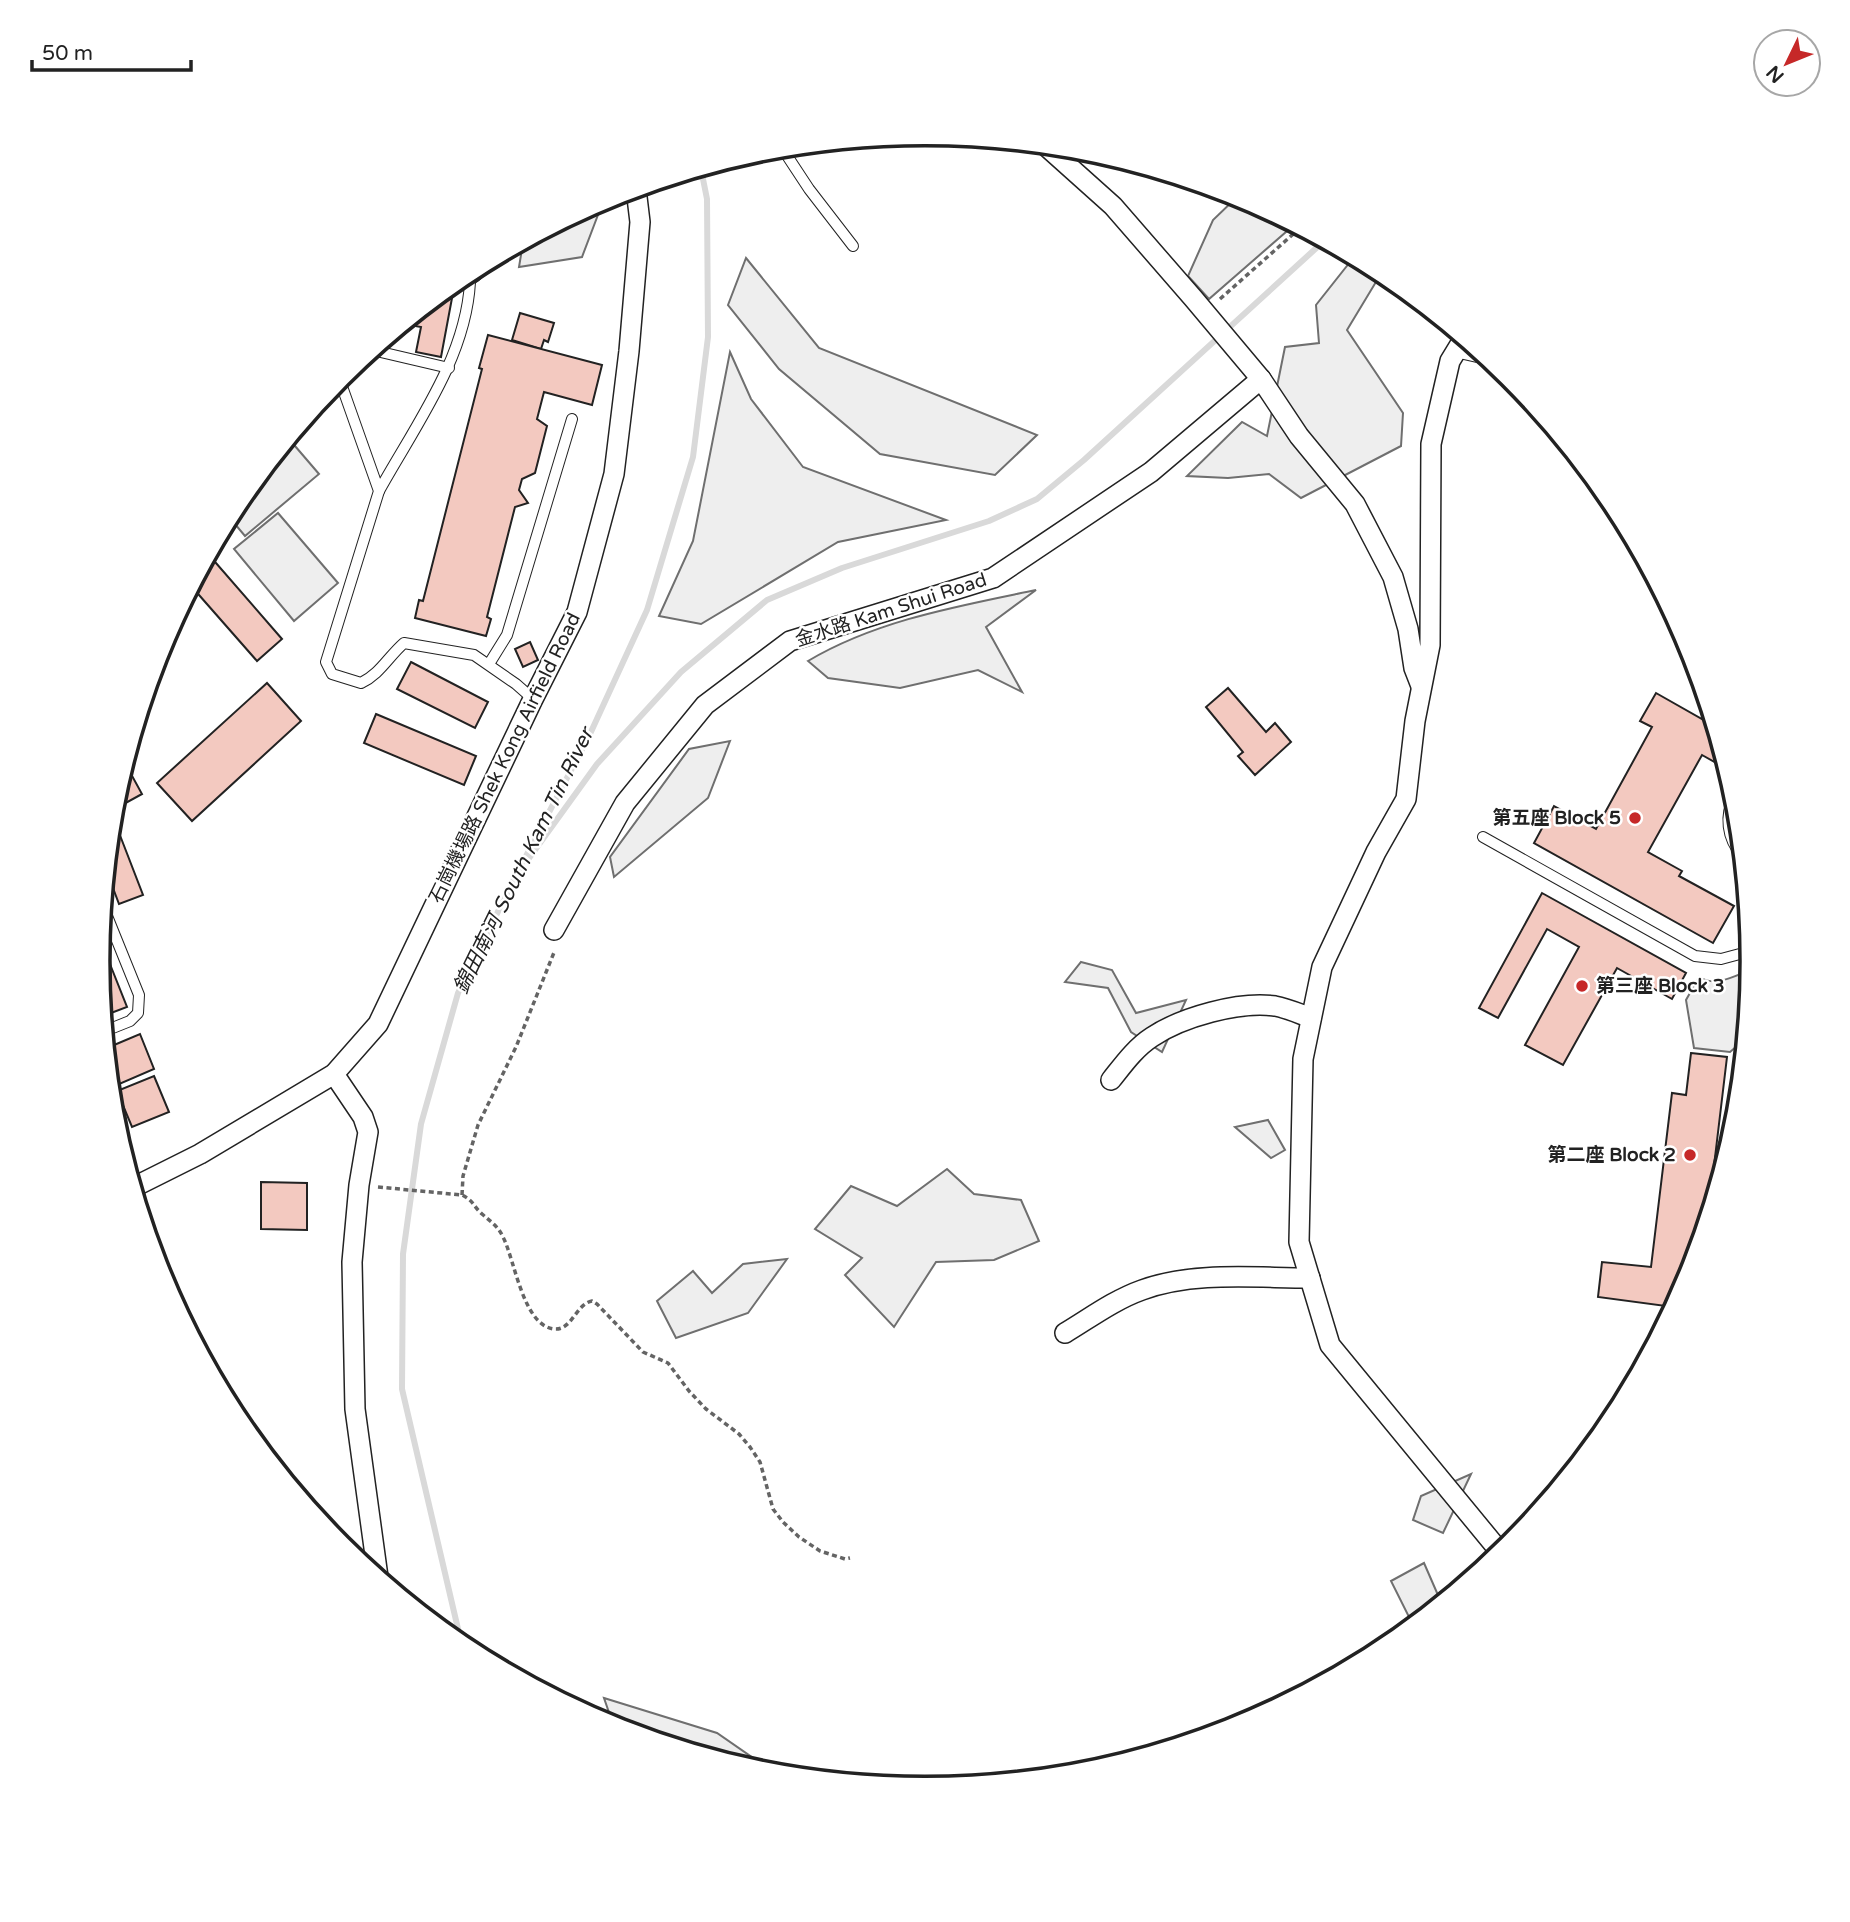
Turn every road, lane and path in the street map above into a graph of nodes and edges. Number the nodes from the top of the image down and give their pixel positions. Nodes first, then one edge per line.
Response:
1 (789, 158) edge
2 (1059, 158) edge
3 (637, 199) edge
4 (1292, 234) edge
5 (853, 246) dead end
6 (470, 286) edge
7 (1199, 305) junction
8 (1459, 346) edge
9 (383, 353) edge
10 (449, 368) junction
11 (1261, 379) junction
12 (344, 391) edge
13 (572, 419) dead end
14 (379, 491) junction
15 (489, 664) junction
16 (1422, 687) junction
17 (533, 699) junction
18 (1483, 837) dead end
19 (111, 927) edge
20 (554, 930) joint
21 (1740, 954) edge
22 (1311, 1018) junction
23 (113, 1028) edge
24 (334, 1074) junction
25 (1111, 1080) dead end
26 (141, 1183) edge
27 (359, 1185) junction
28 (462, 1195) junction
29 (1310, 1278) junction
30 (1065, 1333) dead end
31 (1494, 1544) edge
32 (850, 1558) dead end
33 (377, 1564) edge

1 - 5 lane
2 - 7 street
3 - 17 street, 石崗機場路 Shek Kong Airfield Road
4 - 7 path
6 - 10 lane
7 - 11 street
8 - 16 street
9 - 10 lane
10 - 14 lane
11 - 16 street
11 - 20 street, 金水路 Kam Shui Road
12 - 14 lane
13 - 15 lane
14 - 15 lane
15 - 17 lane
16 - 22 street
17 - 24 street, 石崗機場路 Shek Kong Airfield Road
18 - 21 lane
19 - 23 lane
20 - 28 path
22 - 25 street
22 - 29 street
24 - 26 street, 石崗機場路 Shek Kong Airfield Road
24 - 27 street
27 - 28 path
27 - 33 street
28 - 32 path
29 - 30 street
29 - 31 street

